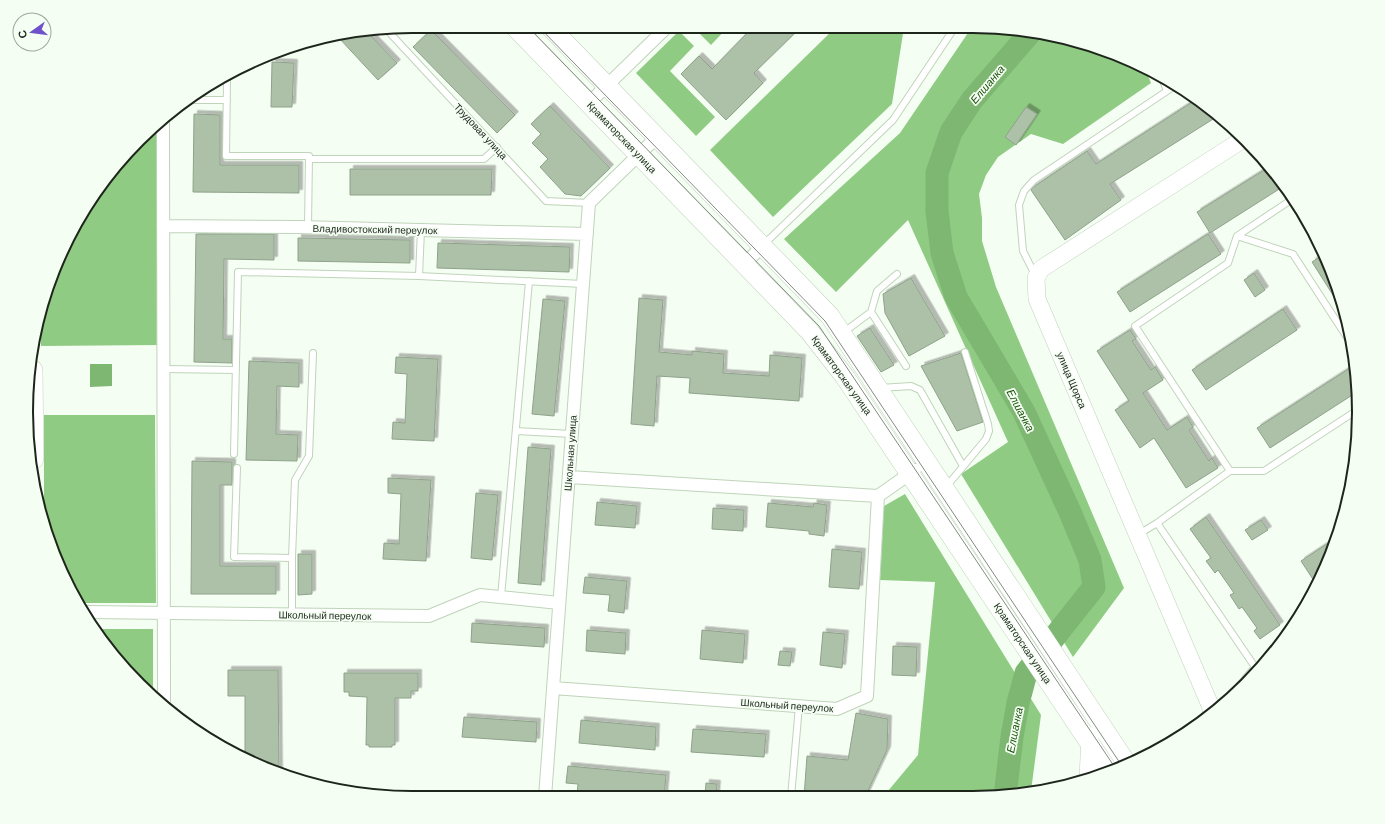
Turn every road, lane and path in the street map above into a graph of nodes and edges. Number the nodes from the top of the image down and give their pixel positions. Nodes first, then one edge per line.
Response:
1 (521, 33) edge
2 (556, 33) edge
3 (661, 33) edge
4 (951, 33) edge
5 (391, 34) edge
6 (227, 81) edge
7 (608, 86) junction
8 (1165, 86) edge
9 (1170, 89) edge
10 (1167, 91) junction
11 (197, 100) edge
12 (227, 100) junction
13 (589, 103) junction
14 (163, 126) edge
15 (657, 137) junction
16 (1239, 142) edge
17 (496, 146) junction
18 (639, 155) junction
19 (309, 159) junction
20 (1288, 202) edge
21 (589, 203) junction
22 (164, 226) junction
23 (308, 227) junction
24 (421, 230) junction
25 (587, 234) junction
26 (1237, 236) junction
27 (762, 246) junction
28 (745, 264) junction
29 (896, 274) dead end
30 (419, 276) junction
31 (1036, 278) junction
32 (529, 281) junction
33 (583, 284) junction
34 (871, 312) junction
35 (1343, 332) edge
36 (842, 334) junction
37 (965, 352) dead end
38 (312, 353) dead end
39 (906, 366) dead end
40 (164, 369) junction
41 (236, 370) junction
42 (877, 388) junction
43 (33, 403) edge
44 (1352, 414) edge
45 (34, 428) edge
46 (516, 431) junction
47 (572, 434) junction
48 (234, 454) dead end
49 (926, 463) junction
50 (963, 466) junction
51 (237, 468) dead end
52 (1230, 471) junction
53 (910, 474) junction
54 (569, 476) junction
55 (944, 490) junction
56 (878, 496) junction
57 (1157, 523) junction
58 (1138, 534) junction
59 (292, 558) junction
60 (501, 597) junction
61 (559, 603) junction
62 (90, 612) edge
63 (165, 613) junction
64 (292, 614) junction
65 (1254, 666) edge
66 (553, 688) junction
67 (164, 699) edge
68 (799, 706) junction
69 (1211, 707) edge
70 (1091, 711) junction
71 (1089, 742) junction
72 (1124, 759) edge
73 (1106, 767) edge
74 (1088, 773) edge
75 (546, 791) edge
76 (792, 791) edge

1 - 13 main road, Краматорская улица
2 - 7 main road, Краматорская улица
3 - 7 street
4 - 27 lane
5 - 17 lane, Трудовая улица
6 - 12 lane
7 - 13 street
7 - 15 main road, Краматорская улица
8 - 10 lane
9 - 10 lane
10 - 31 lane
11 - 12 lane
12 - 19 lane
13 - 18 main road, Краматорская улица
14 - 22 street
15 - 18 street
15 - 27 main road, Краматорская улица
16 - 31 street
17 - 19 lane
17 - 21 lane, Трудовая улица
18 - 21 street
18 - 28 main road, Краматорская улица
19 - 23 lane
20 - 26 lane
21 - 25 street, Школьная улица
22 - 23 street, Владивостокский переулок
22 - 40 street
23 - 24 street, Владивостокский переулок
24 - 25 street, Владивостокский переулок
24 - 30 lane
25 - 33 street, Школьная улица
26 - 35 lane
26 - 52 lane
27 - 28 street
27 - 36 main road, Краматорская улица
28 - 53 main road, Краматорская улица
29 - 34 lane
30 - 32 lane
30 - 41 lane
31 - 58 street, улица Щорса
32 - 33 lane
32 - 46 lane
33 - 47 street, Школьная улица
34 - 36 lane
34 - 39 lane
36 - 42 main road, Краматорская улица
37 - 50 lane
38 - 59 lane
40 - 41 lane
40 - 63 street
41 - 48 lane
42 - 49 main road, Краматорская улица
42 - 50 lane
43 - 45 main road
44 - 52 lane
46 - 47 lane
46 - 60 lane
47 - 54 street, Школьная улица
49 - 53 street
49 - 55 main road, Краматорская улица
50 - 55 lane
51 - 59 lane
52 - 57 lane
53 - 56 street
53 - 71 main road, Краматорская улица
54 - 56 street
54 - 61 street, Школьная улица
55 - 70 main road, Краматорская улица
56 - 68 street, Школьный переулок
57 - 58 lane
57 - 65 lane
58 - 69 street, улица Щорса
59 - 64 lane
60 - 61 street, Школьный переулок
60 - 64 street, Школьный переулок
61 - 66 street, Школьная улица
62 - 63 street, Школьный переулок
63 - 64 street, Школьный переулок
63 - 67 street
66 - 68 street, Школьный переулок
66 - 75 street, Школьная улица
68 - 76 lane
70 - 71 street
70 - 72 main road, Краматорская улица
71 - 73 main road, Краматорская улица
71 - 74 street

